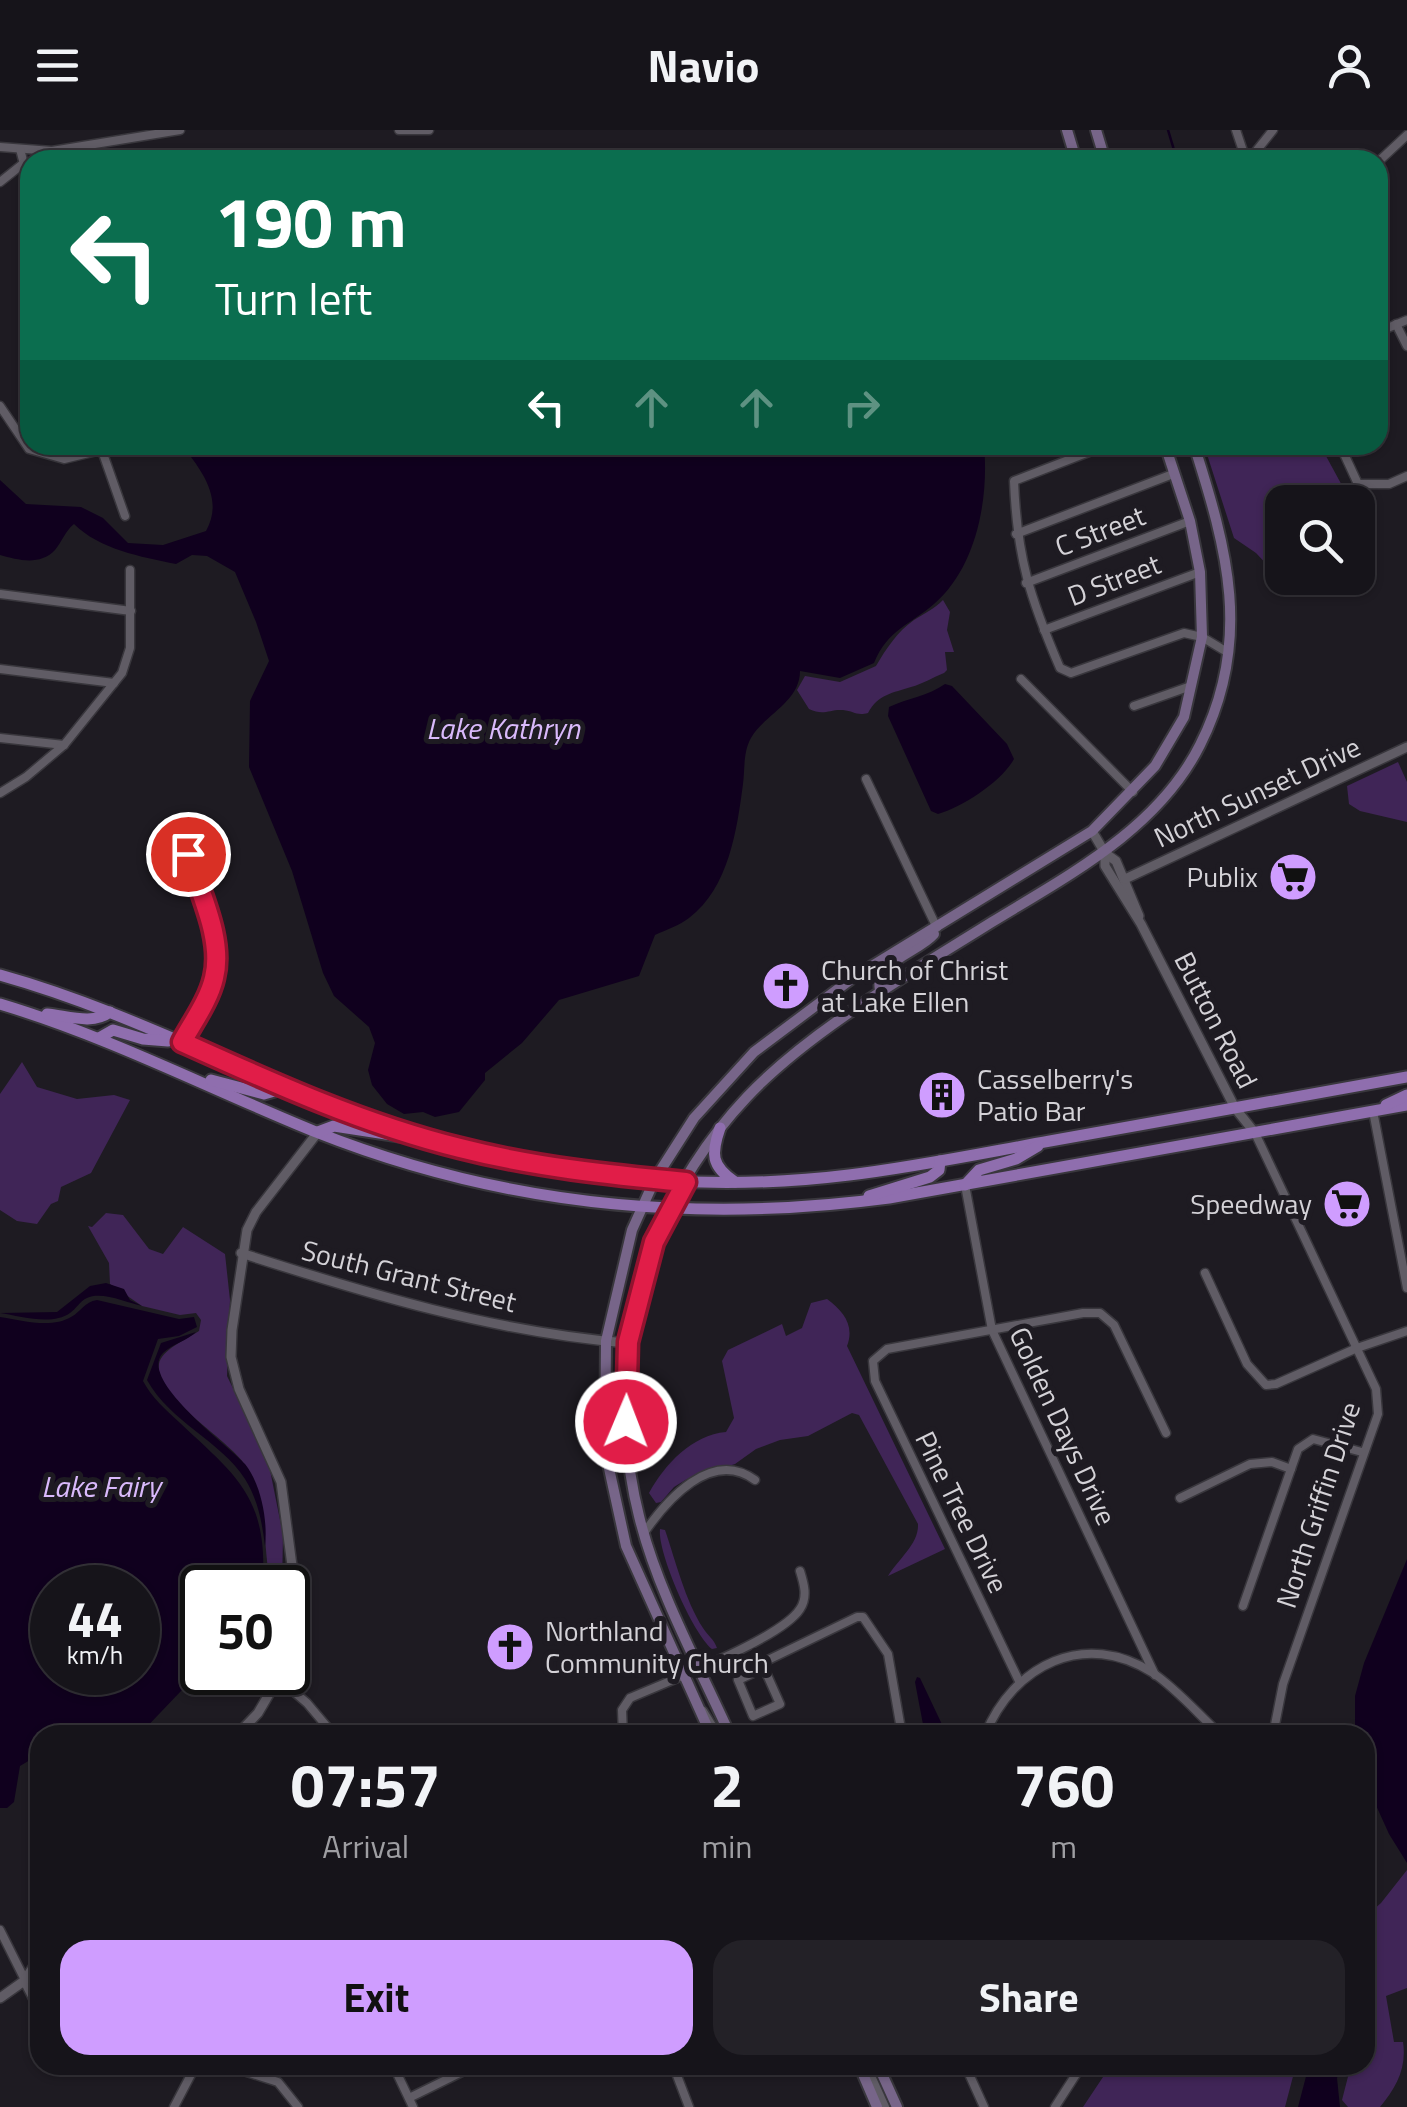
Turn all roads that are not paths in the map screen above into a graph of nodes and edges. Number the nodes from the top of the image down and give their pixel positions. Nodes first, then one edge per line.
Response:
1 (180, 130) edge
2 (400, 130) edge
3 (429, 130) edge
4 (1274, 130) edge
5 (138, 134) edge
6 (1407, 135) edge
7 (0, 147) edge
8 (20, 150) edge
9 (57, 150) edge
10 (1257, 150) edge
11 (1388, 153) edge
12 (20, 166) edge
13 (0, 182) edge
14 (1407, 320) edge
15 (1396, 324) junction
16 (1388, 328) edge
17 (1407, 346) edge
18 (0, 406) edge
19 (20, 436) edge
20 (48, 455) edge
21 (76, 455) edge
22 (104, 455) edge
23 (1081, 455) edge
24 (1168, 455) edge
25 (1197, 455) edge
26 (1345, 455) edge
27 (1173, 474) junction
28 (1407, 476) edge
29 (124, 516) dead end
30 (1190, 521) junction
31 (1016, 534) junction
32 (130, 570) dead end
33 (1200, 572) junction
34 (1026, 583) junction
35 (0, 594) edge
36 (131, 611) junction
37 (1044, 630) junction
38 (1202, 637) junction
39 (1227, 652) junction
40 (0, 668) edge
41 (1022, 679) dead end
42 (114, 682) junction
43 (1193, 685) junction
44 (1134, 706) dead end
45 (0, 738) edge
46 (64, 746) junction
47 (1407, 746) edge
48 (866, 779) dead end
49 (0, 792) edge
50 (1133, 792) junction
51 (178, 824) dead end
52 (1092, 831) junction
53 (1105, 853) junction
54 (1125, 879) junction
55 (1141, 924) junction
56 (936, 928) junction
57 (0, 975) edge
58 (881, 994) junction
59 (0, 1004) edge
60 (110, 1012) junction
61 (28, 1013) junction
62 (99, 1038) junction
63 (182, 1042) junction
64 (188, 1075) junction
65 (1407, 1077) edge
66 (285, 1088) junction
67 (1407, 1095) edge
68 (1407, 1105) edge
69 (1236, 1108) junction
70 (1373, 1111) junction
71 (720, 1128) junction
72 (318, 1132) junction
73 (1254, 1133) junction
74 (424, 1138) junction
75 (1046, 1142) junction
76 (940, 1161) junction
77 (655, 1179) junction
78 (686, 1182) junction
79 (736, 1182) junction
80 (964, 1185) junction
81 (851, 1203) junction
82 (640, 1208) junction
83 (670, 1210) junction
84 (241, 1253) junction
85 (1205, 1273) dead end
86 (1407, 1288) edge
87 (992, 1330) junction
88 (1407, 1331) edge
89 (606, 1341) junction
90 (628, 1342) junction
91 (1357, 1348) junction
92 (1166, 1433) dead end
93 (1362, 1452) junction
94 (1291, 1468) junction
95 (755, 1480) dead end
96 (1180, 1498) dead end
97 (644, 1533) junction
98 (292, 1565) edge
99 (800, 1571) dead end
100 (1243, 1606) dead end
101 (699, 1666) junction
102 (764, 1668) junction
103 (684, 1674) junction
104 (1156, 1674) junction
105 (1019, 1681) junction
106 (269, 1695) edge
107 (299, 1695) edge
108 (247, 1725) edge
109 (326, 1725) edge
110 (622, 1725) edge
111 (709, 1725) edge
112 (726, 1725) edge
113 (900, 1725) edge
114 (990, 1725) edge
115 (1210, 1725) edge
116 (1275, 1725) edge
117 (0, 1930) edge
118 (30, 1973) edge
119 (25, 1980) junction
120 (30, 1991) edge
121 (0, 1998) edge
122 (191, 2075) edge
123 (256, 2075) edge
124 (398, 2075) edge
125 (458, 2075) edge
126 (678, 2075) edge
127 (866, 2075) edge
128 (867, 2075) edge
129 (883, 2075) edge
130 (970, 2075) edge
131 (1076, 2075) edge
132 (411, 2102) edge
133 (174, 2107) edge
134 (298, 2107) edge
135 (689, 2107) edge
136 (877, 2107) edge
137 (885, 2107) edge
138 (897, 2107) edge
139 (984, 2107) edge
140 (1055, 2107) edge

1 - 5 street
2 - 3 street
4 - 10 street
5 - 9 street
6 - 11 street
7 - 8 street
12 - 13 street
14 - 15 street
15 - 16 street
15 - 17 street
18 - 19 street
20 - 21 street
22 - 29 street
23 - 31 street
24 - 27 main road
25 - 39 main road
26 - 28 street
27 - 30 main road
27 - 31 street
30 - 33 main road
30 - 34 street, C Street
31 - 34 street
32 - 36 street
33 - 37 street, D Street
33 - 38 main road
34 - 37 street
35 - 36 street
36 - 42 street
37 - 38 street
38 - 39 street
38 - 43 main road
39 - 53 main road
40 - 42 street
41 - 50 street
42 - 46 street
43 - 44 street
43 - 50 main road
45 - 46 street
46 - 49 street
47 - 54 street, North Sunset Drive
48 - 56 street
50 - 52 main road
51 - 63 street
52 - 53 street, Button Road
52 - 56 main road
53 - 54 street, Button Road
53 - 55 street, Button Road
53 - 58 main road
54 - 55 street, Button Road
55 - 69 street, Button Road
56 - 58 main road
56 - 77 main road
57 - 60 main road
58 - 71 main road
59 - 61 main road
60 - 61 main road
60 - 63 main road
61 - 62 main road
62 - 63 main road
62 - 64 main road
63 - 66 main road
64 - 66 main road
64 - 72 main road
65 - 69 main road
66 - 74 main road
67 - 70 main road
68 - 70 main road
69 - 73 street, Button Road
69 - 75 main road
70 - 73 main road
70 - 86 street
71 - 78 main road
71 - 79 main road
72 - 74 main road
72 - 82 main road
72 - 84 street
73 - 80 main road
73 - 91 street, North Griffin Drive
74 - 77 main road
75 - 76 main road
75 - 80 main road
76 - 79 main road
76 - 81 main road
77 - 78 main road
77 - 82 main road
78 - 79 main road
78 - 83 main road
80 - 81 main road
80 - 87 street, Golden Days Drive
81 - 83 main road
82 - 83 main road
82 - 89 main road
83 - 90 main road
84 - 89 street, South Grant Street
84 - 98 street
85 - 91 street
87 - 92 street
87 - 104 street, Golden Days Drive
87 - 105 street, Pine Tree Drive
88 - 91 street
89 - 90 street, South Grant Street
89 - 103 main road
90 - 97 main road
91 - 93 street, North Griffin Drive
93 - 94 street
93 - 116 street, North Griffin Drive
94 - 96 street
94 - 100 street
95 - 97 street
97 - 101 main road
99 - 101 street
101 - 103 street
101 - 112 main road
102 - 102 street
102 - 113 street
103 - 110 street
103 - 111 main road
104 - 105 street
104 - 115 street
105 - 114 street
106 - 108 street
107 - 109 street
117 - 119 street
118 - 119 street
119 - 120 street
119 - 121 street
122 - 133 street
123 - 134 street
124 - 132 street
125 - 132 street
126 - 135 street
127 - 136 main road
128 - 137 street
129 - 138 main road
130 - 139 street
131 - 140 street

